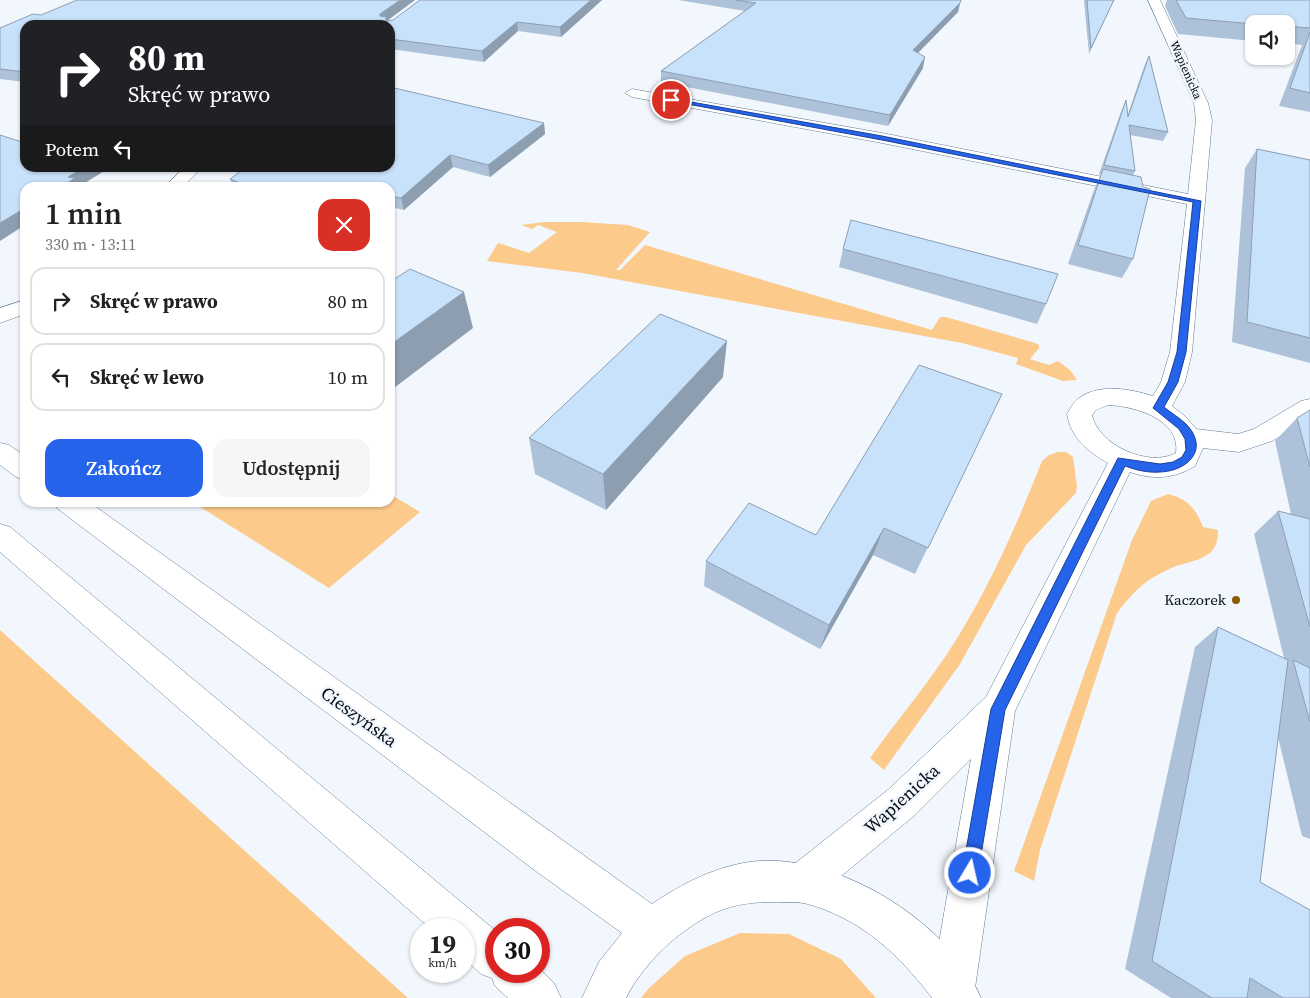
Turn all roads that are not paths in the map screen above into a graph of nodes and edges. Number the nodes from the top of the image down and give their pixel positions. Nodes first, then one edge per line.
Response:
1 (1154, 0) edge
2 (632, 93) dead end
3 (189, 172) edge
4 (178, 182) edge
5 (1197, 201) junction
6 (20, 308) edge
7 (0, 316) edge
8 (1310, 407) edge
9 (1158, 408) junction
10 (1190, 438) junction
11 (0, 452) edge
12 (1122, 461) junction
13 (20, 466) edge
14 (75, 507) edge
15 (0, 535) edge
16 (998, 709) junction
17 (802, 883) junction
18 (450, 918) edge
19 (652, 929) junction
20 (475, 940) edge
21 (485, 949) edge
22 (523, 983) edge
23 (956, 993) edge
24 (539, 998) edge
25 (604, 998) edge

1 - 5 street, Wapienicka
2 - 5 street
3 - 4 street
5 - 9 street, Wapienicka
6 - 7 street
8 - 10 street
9 - 10 street
9 - 12 street
10 - 12 street
11 - 13 street
12 - 16 street, Wapienicka
14 - 19 street, Cieszyńska
15 - 18 street
16 - 17 street, Wapienicka
16 - 23 street, Wapienicka
17 - 19 street
17 - 23 street
19 - 25 street
20 - 21 street
22 - 24 street

